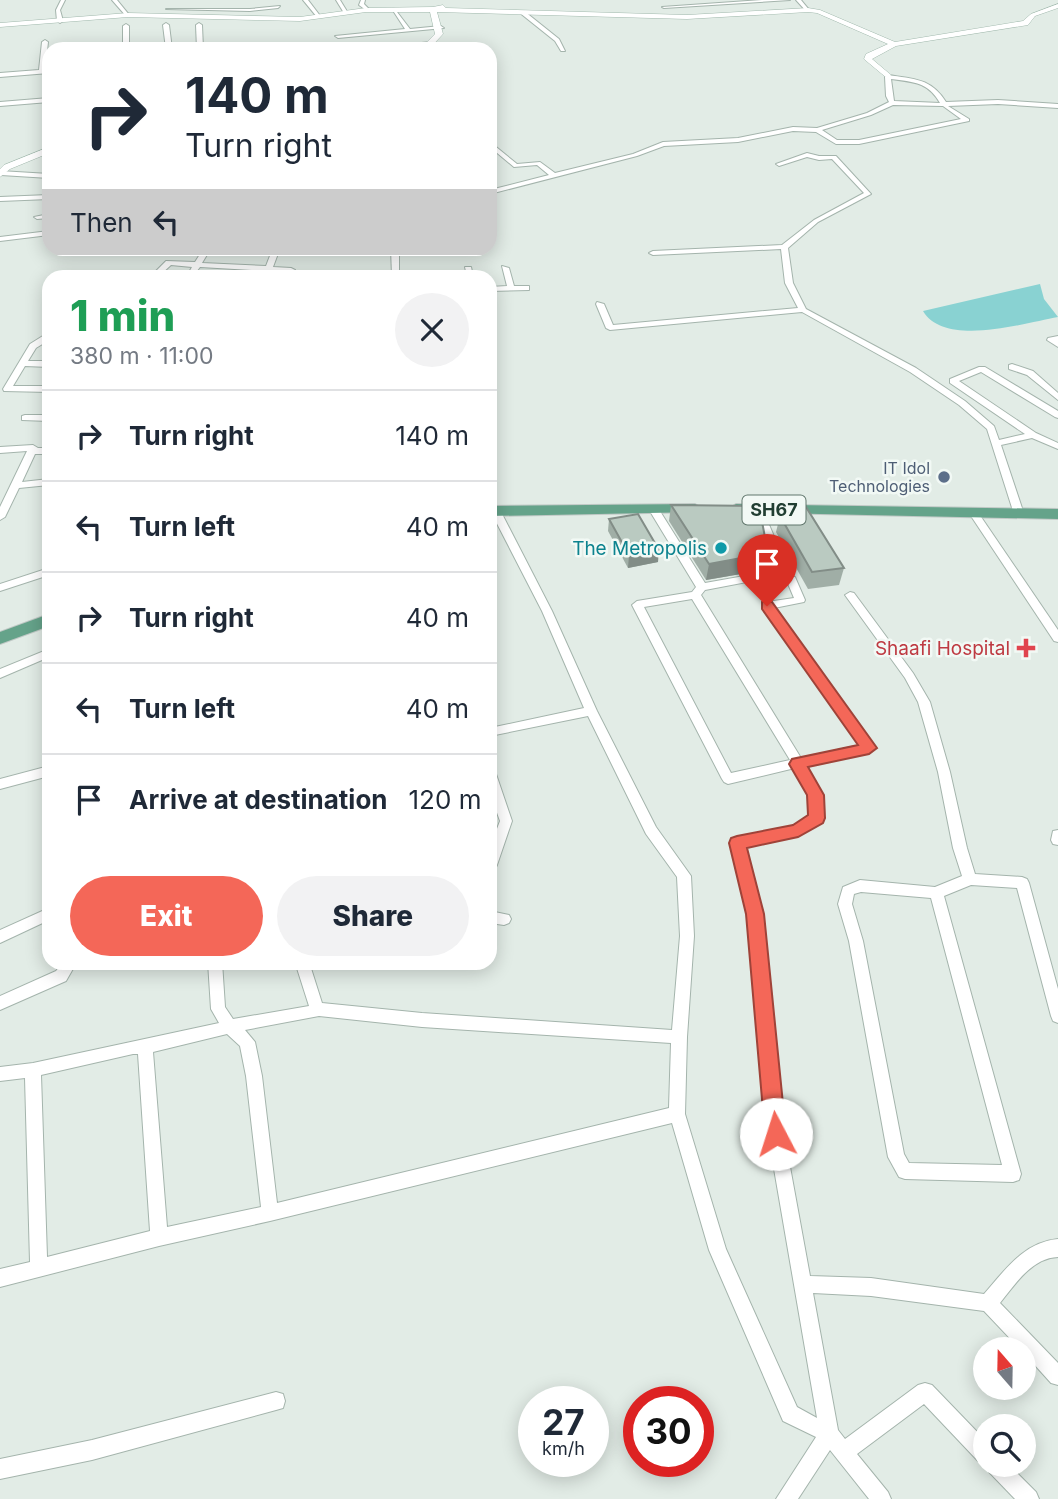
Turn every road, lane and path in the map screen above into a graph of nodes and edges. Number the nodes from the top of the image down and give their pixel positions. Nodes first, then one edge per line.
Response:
1 (63, 0) edge
2 (114, 0) edge
3 (198, 0) edge
4 (272, 0) edge
5 (306, 0) edge
6 (338, 0) edge
7 (363, 0) edge
8 (788, 0) edge
9 (797, 0) edge
10 (474, 1) edge
11 (720, 2) edge
12 (1058, 6) edge
13 (278, 7) junction
14 (664, 7) dead end
15 (200, 8) junction
16 (168, 9) junction
17 (394, 9) junction
18 (435, 9) junction
19 (369, 10) junction
20 (808, 10) junction
21 (346, 12) junction
22 (522, 12) junction
23 (128, 15) junction
24 (728, 15) junction
25 (319, 16) junction
26 (284, 20) junction
27 (60, 21) junction
28 (402, 23) junction
29 (0, 25) edge
30 (166, 25) dead end
31 (199, 25) dead end
32 (126, 26) dead end
33 (441, 28) junction
34 (408, 30) junction
35 (337, 33) joint
36 (126, 42) edge
37 (168, 42) edge
38 (200, 42) edge
39 (436, 42) edge
40 (894, 44) junction
41 (563, 50) dead end
42 (42, 71) edge
43 (0, 75) edge
44 (888, 77) junction
45 (42, 101) edge
46 (892, 103) junction
47 (0, 104) edge
48 (945, 104) junction
49 (1058, 106) edge
50 (817, 130) junction
51 (836, 142) junction
52 (497, 150) edge
53 (42, 153) edge
54 (834, 157) junction
55 (779, 164) dead end
56 (1, 174) edge
57 (552, 174) junction
58 (42, 176) edge
59 (497, 190) edge
60 (42, 197) edge
61 (0, 199) edge
62 (37, 217) dead end
63 (42, 217) edge
64 (42, 234) edge
65 (0, 239) edge
66 (784, 247) junction
67 (653, 253) dead end
68 (203, 256) edge
69 (274, 256) edge
70 (197, 265) junction
71 (244, 268) joint
72 (269, 268) junction
73 (505, 268) dead end
74 (161, 270) edge
75 (194, 270) edge
76 (291, 270) edge
77 (511, 288) junction
78 (526, 288) dead end
79 (497, 289) edge
80 (600, 304) dead end
81 (803, 310) junction
82 (1058, 338) edge
83 (42, 340) edge
84 (1058, 345) edge
85 (23, 363) junction
86 (42, 364) edge
87 (1012, 367) dead end
88 (42, 389) edge
89 (1058, 397) edge
90 (1058, 415) edge
91 (25, 418) dead end
92 (42, 418) edge
93 (1033, 435) junction
94 (996, 443) junction
95 (1058, 446) edge
96 (0, 450) edge
97 (32, 451) junction
98 (42, 451) edge
99 (42, 483) edge
100 (17, 485) junction
101 (653, 508) junction
102 (497, 510) edge
103 (759, 510) junction
104 (974, 513) junction
105 (1019, 514) junction
106 (1058, 514) edge
107 (0, 517) edge
108 (497, 519) edge
109 (42, 573) edge
110 (790, 579) dead end
111 (0, 587) edge
112 (699, 591) junction
113 (850, 595) dead end
114 (42, 623) edge
115 (0, 638) edge
116 (1058, 638) edge
117 (42, 656) edge
118 (0, 674) edge
119 (591, 710) junction
120 (497, 730) edge
121 (797, 764) junction
122 (42, 773) edge
123 (0, 784) edge
124 (497, 795) edge
125 (497, 846) edge
126 (970, 879) junction
127 (936, 893) junction
128 (42, 917) edge
129 (0, 937) edge
130 (65, 970) edge
131 (216, 970) edge
132 (305, 970) edge
133 (1053, 979) edge
134 (0, 1003) edge
135 (317, 1009) junction
136 (1058, 1016) edge
137 (230, 1027) junction
138 (679, 1037) junction
139 (145, 1047) junction
140 (33, 1070) junction
141 (0, 1074) edge
142 (677, 1115) junction
143 (270, 1213) junction
144 (159, 1237) junction
145 (1058, 1248) edge
146 (39, 1266) junction
147 (0, 1278) edge
148 (801, 1284) junction
149 (988, 1303) junction
150 (1058, 1376) edge
151 (276, 1401) dead end
152 (829, 1434) junction
153 (973, 1442) edge
154 (844, 1452) junction
155 (0, 1469) edge
156 (1008, 1477) edge
157 (786, 1499) edge
158 (881, 1499) edge
159 (1029, 1499) edge

1 - 27 street
2 - 23 street
3 - 15 street
4 - 13 street
5 - 25 street
6 - 21 street
7 - 19 street
8 - 11 street
9 - 20 street
10 - 18 street
11 - 14 street
11 - 24 street
12 - 40 street
13 - 15 street
13 - 26 street
15 - 16 street
16 - 23 street
16 - 26 street
17 - 18 street
17 - 19 street
17 - 28 street
18 - 22 street
18 - 33 street
19 - 21 street
20 - 24 street
20 - 40 street
21 - 25 street
22 - 24 street
22 - 41 street
23 - 27 street
25 - 26 street
27 - 29 street
28 - 34 street
28 - 35 street
30 - 37 street
31 - 38 street
32 - 36 street
33 - 34 street
33 - 39 street
34 - 35 street
40 - 44 street
42 - 43 street
44 - 46 street
44 - 48 street
45 - 47 street
46 - 48 street
46 - 50 street
48 - 49 street
48 - 51 street
50 - 51 street
50 - 57 street
51 - 54 street
52 - 57 street
53 - 56 street
54 - 55 street
54 - 66 street
56 - 58 street
57 - 59 street
60 - 61 street
62 - 63 street
64 - 65 street
66 - 67 street
66 - 81 street
68 - 70 street
69 - 72 street
70 - 71 street
70 - 74 street
70 - 75 street
71 - 72 street
72 - 76 street
73 - 77 street
77 - 78 street
77 - 79 street
80 - 81 street
81 - 94 street
82 - 84 street
83 - 85 street
85 - 86 street
85 - 88 street
87 - 89 street
90 - 93 street
91 - 92 street
93 - 94 street
93 - 95 street
94 - 105 street
96 - 97 street
97 - 98 street
97 - 100 street
99 - 100 street
100 - 107 street
101 - 102 main road, SH67
101 - 103 main road, SH67
101 - 112 street
103 - 104 main road, SH67
103 - 112 street
104 - 105 main road, SH67
104 - 116 street
105 - 106 main road, SH67
108 - 119 street
109 - 111 street
110 - 121 street
112 - 121 street
112 - 121 street
113 - 126 street
114 - 115 main road
117 - 118 street
119 - 120 street
119 - 138 street
121 - 148 street
122 - 123 street
124 - 125 street
126 - 127 street
126 - 133 street
127 - 127 street
128 - 129 street
130 - 134 street
131 - 137 street
132 - 135 street
133 - 136 street
135 - 137 street
135 - 138 street
137 - 139 street
137 - 143 street
138 - 142 street
139 - 140 street
139 - 144 street
140 - 141 street
140 - 146 street
142 - 143 street
142 - 152 street
143 - 144 street
144 - 146 street
145 - 149 street
146 - 147 street
148 - 149 street
148 - 152 street
149 - 150 street
151 - 155 street
152 - 154 street
152 - 157 street
153 - 154 street
154 - 158 street
156 - 159 street

